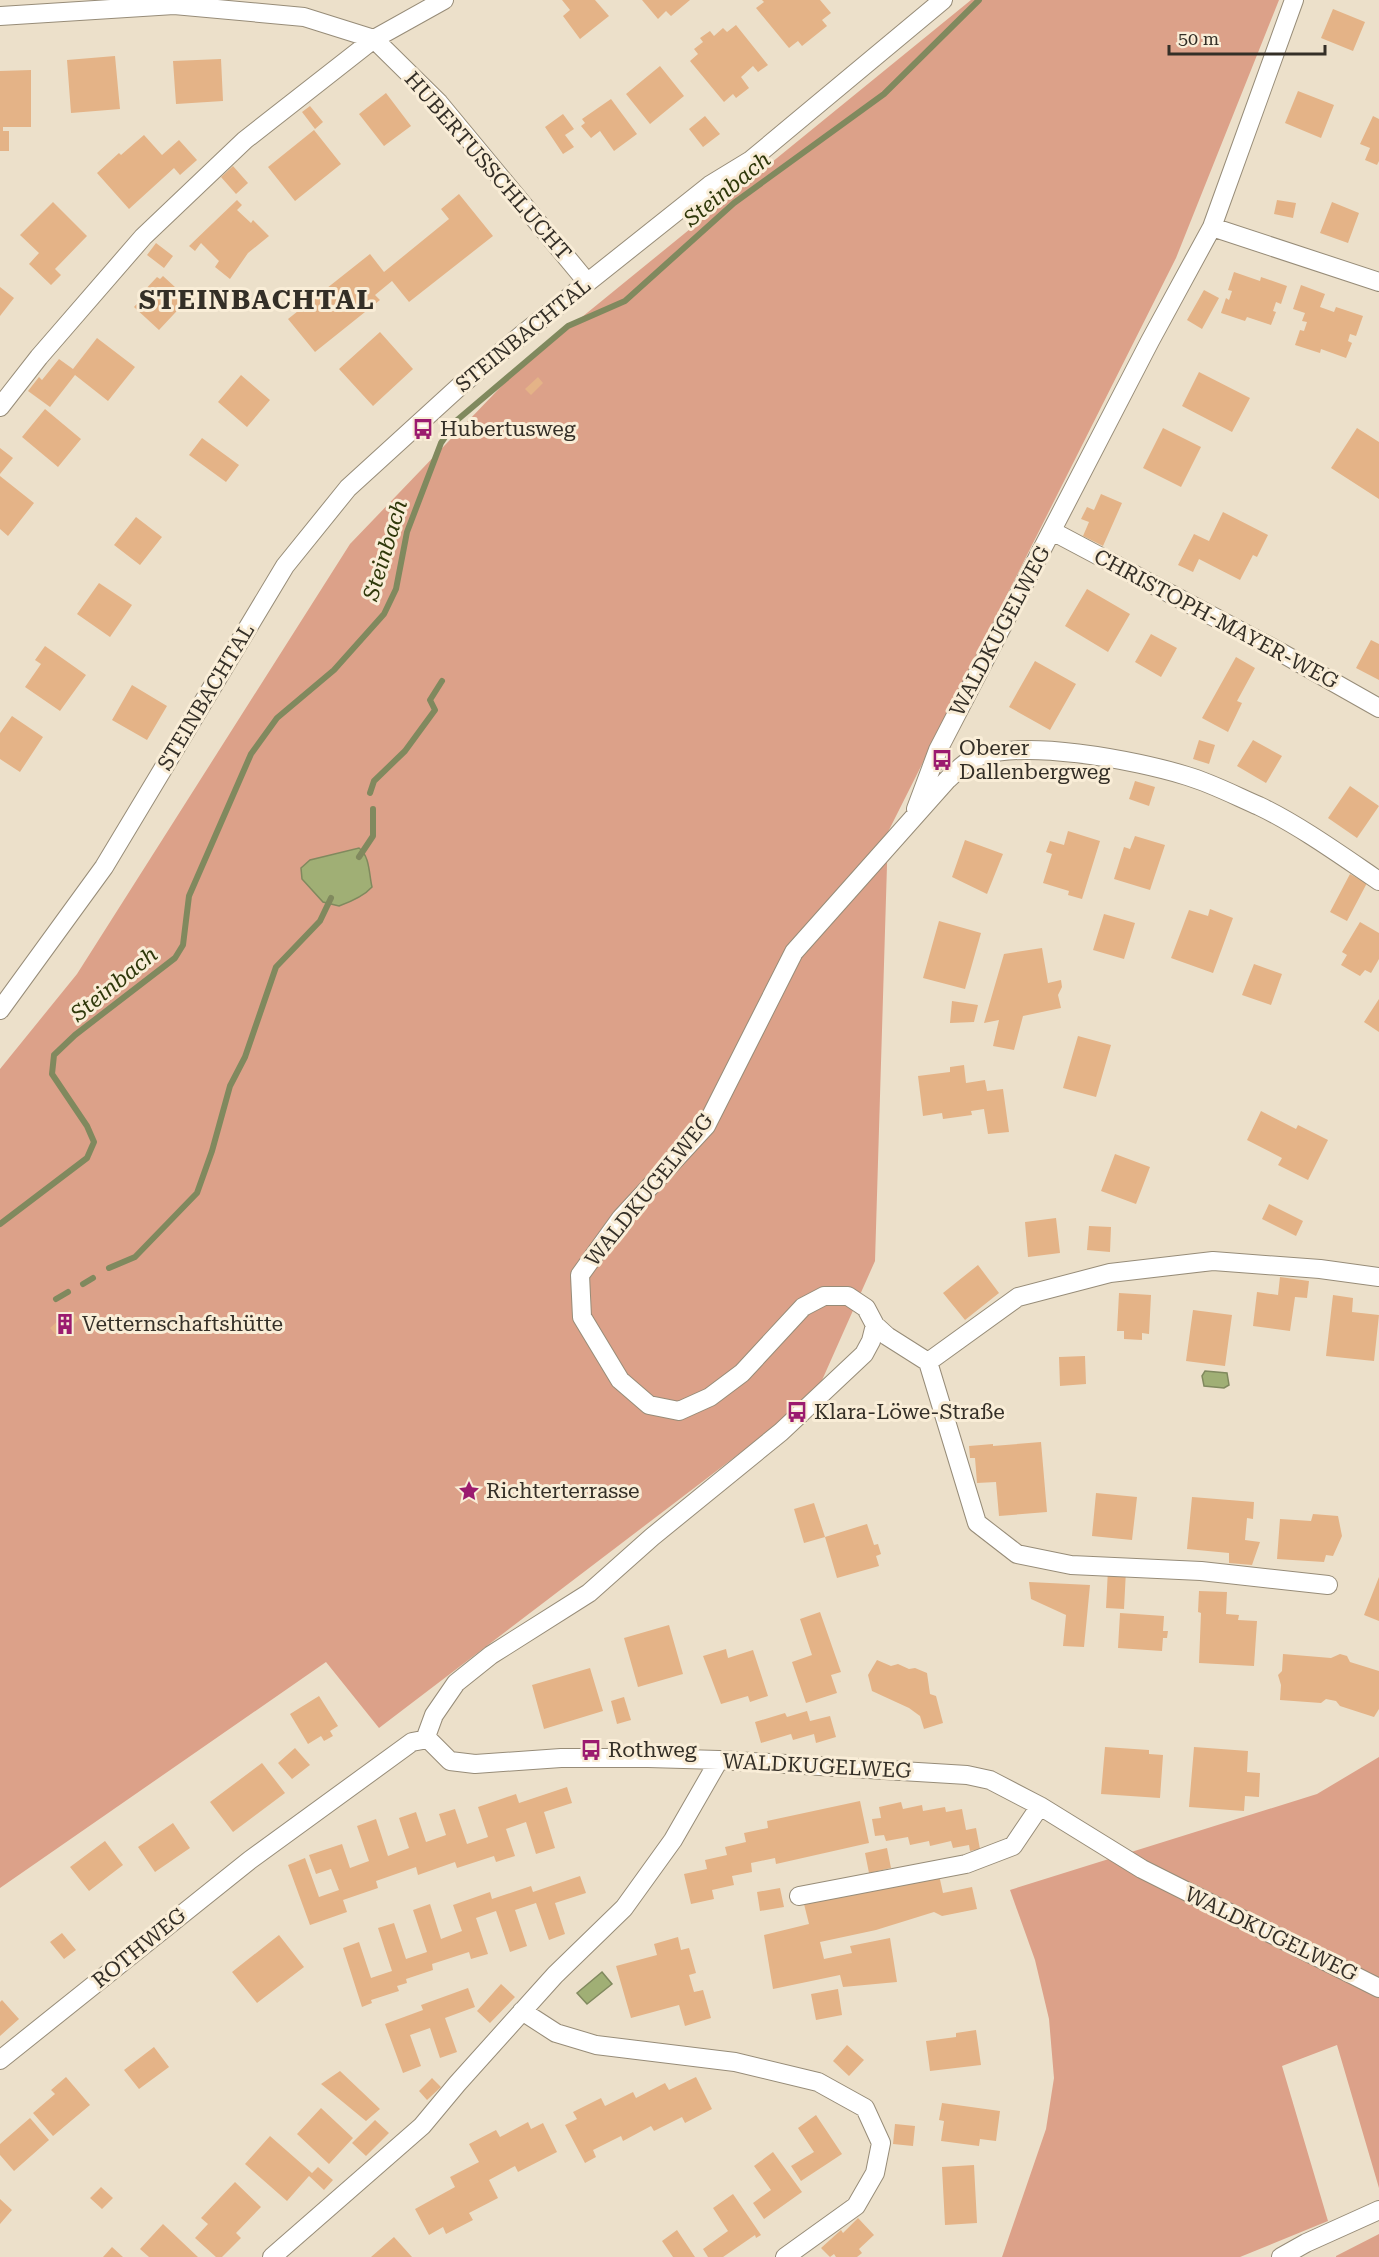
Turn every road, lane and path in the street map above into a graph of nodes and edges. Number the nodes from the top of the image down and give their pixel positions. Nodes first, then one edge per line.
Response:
1 (444, 0) edge
2 (943, 0) edge
3 (1294, 0) edge
4 (0, 16) edge
5 (374, 39) junction
6 (1212, 227) junction
7 (587, 282) junction
8 (1379, 282) edge
9 (0, 407) edge
10 (1052, 531) junction
11 (1379, 708) edge
12 (911, 822) junction
13 (1379, 881) edge
14 (0, 1010) edge
15 (1379, 1277) edge
16 (876, 1325) junction
17 (928, 1362) junction
18 (1328, 1585) dead end
19 (428, 1739) junction
20 (719, 1760) junction
21 (1040, 1806) junction
22 (799, 1896) dead end
23 (1379, 1988) edge
24 (522, 2012) junction
25 (0, 2061) edge
26 (1379, 2210) edge
27 (1304, 2250) edge
28 (272, 2257) edge
29 (785, 2257) edge
30 (1281, 2257) edge

1 - 5 street
2 - 7 street, STEINBACHTAL
3 - 6 street, WALDKUGELWEG
4 - 5 street, HUBERTUSSCHLUCHT
5 - 7 street, HUBERTUSSCHLUCHT
5 - 9 street
6 - 8 street
6 - 10 street, WALDKUGELWEG
7 - 14 street, STEINBACHTAL
10 - 11 street, CHRISTOPH-MAYER-WEG
10 - 12 street, WALDKUGELWEG
12 - 13 street
12 - 16 street, WALDKUGELWEG
15 - 17 street
16 - 17 street
16 - 19 street
17 - 18 street
19 - 20 street, WALDKUGELWEG
19 - 25 street, ROTHWEG
20 - 21 street, WALDKUGELWEG
20 - 24 street
21 - 22 street
21 - 23 street, WALDKUGELWEG
24 - 28 street
24 - 29 street
26 - 27 street
27 - 30 street

